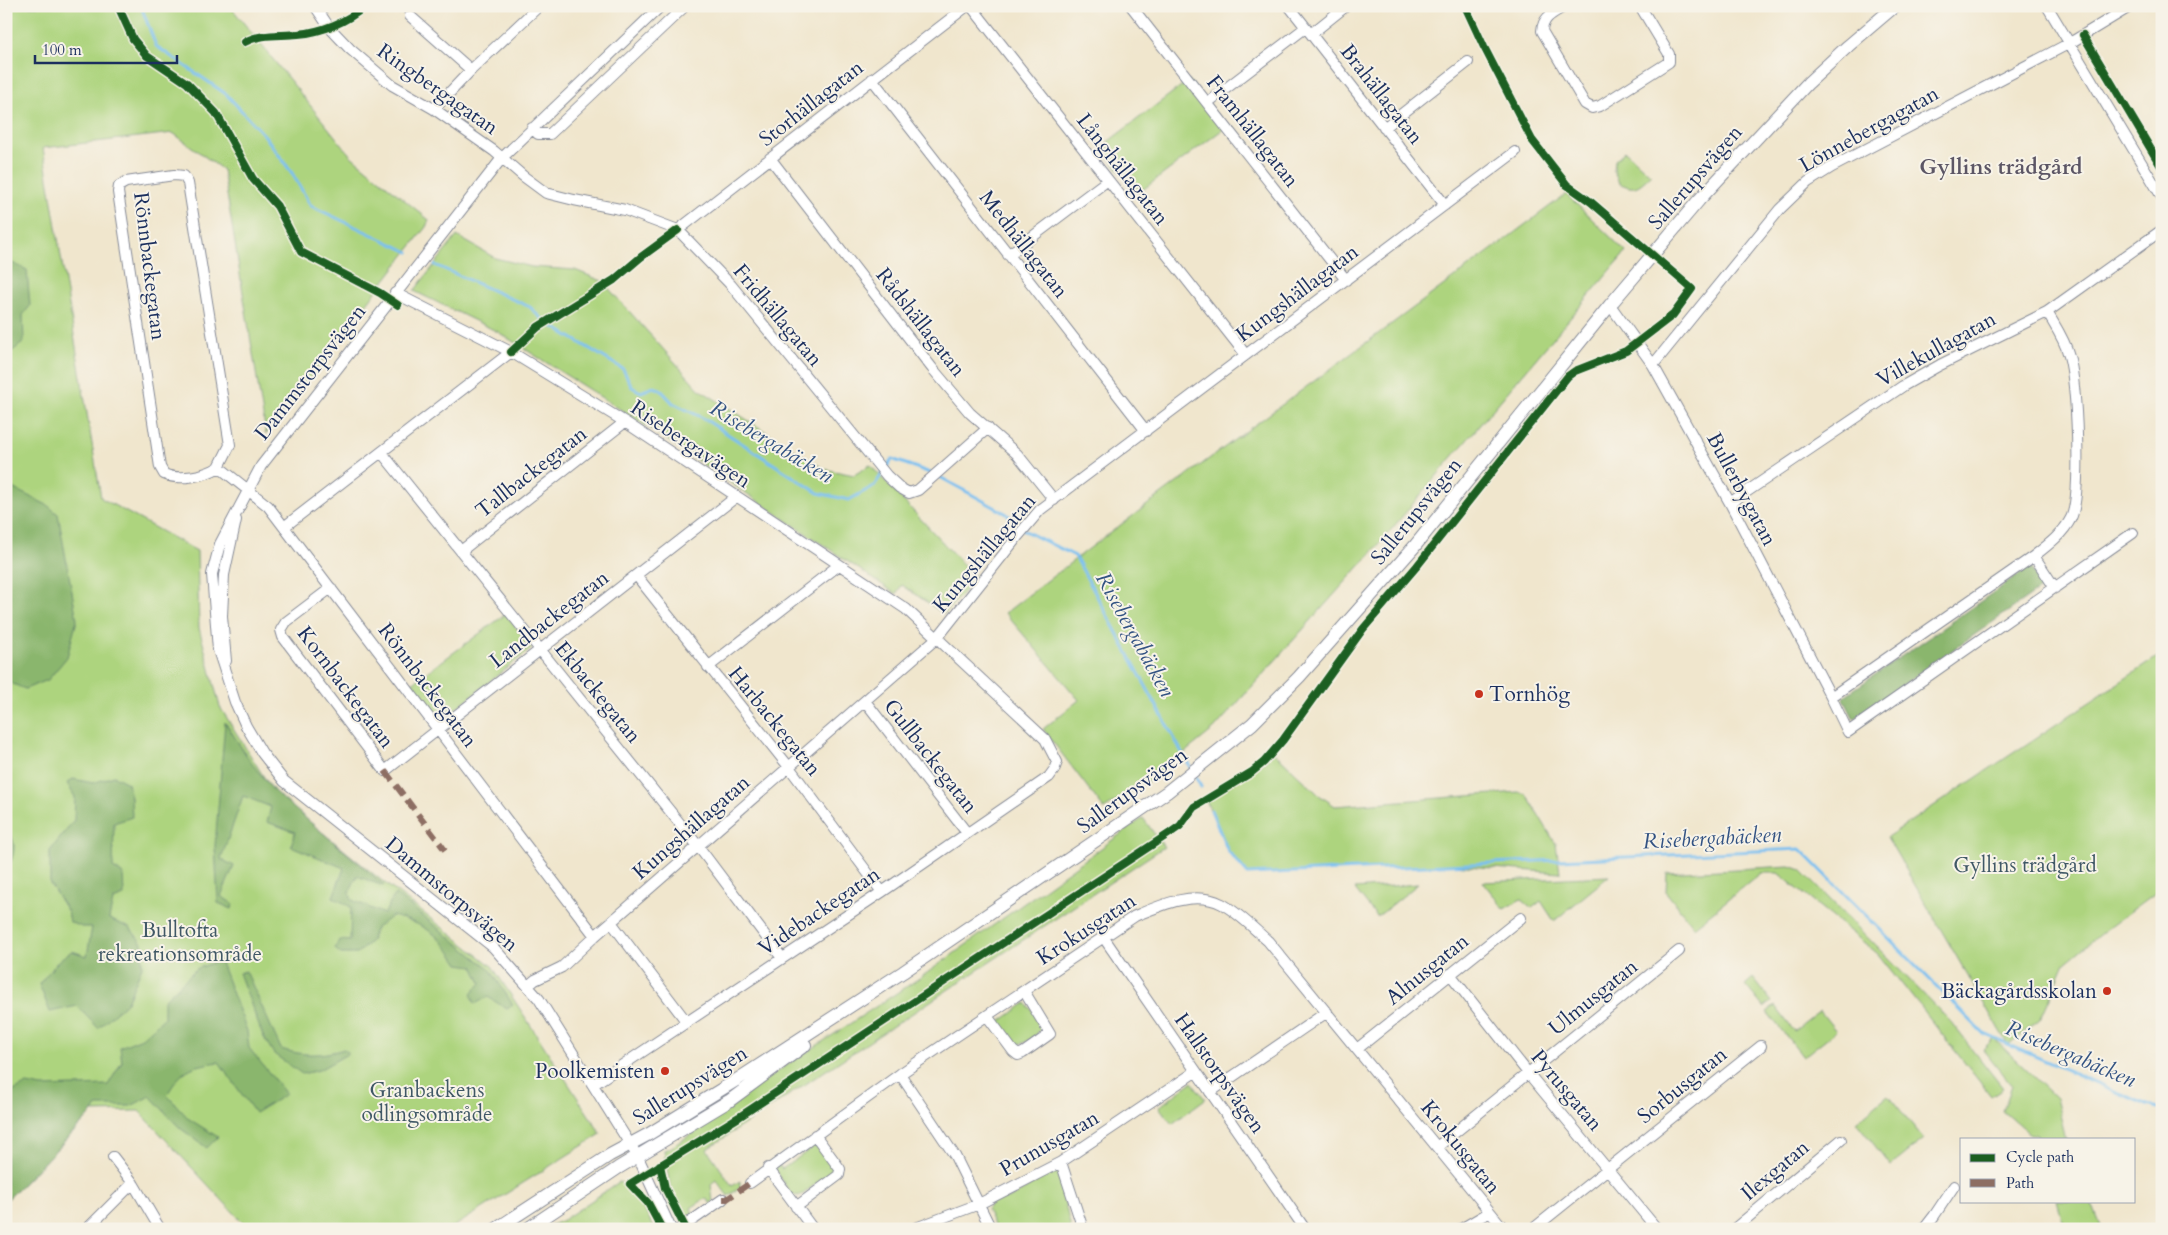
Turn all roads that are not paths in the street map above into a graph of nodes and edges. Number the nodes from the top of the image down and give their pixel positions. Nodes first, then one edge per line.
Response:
1 (315, 6) edge
2 (539, 6) edge
3 (661, 6) edge
4 (685, 6) edge
5 (967, 6) edge
6 (971, 6) edge
7 (1132, 6) edge
8 (1289, 6) edge
9 (1346, 6) edge
10 (1565, 6) edge
11 (1640, 6) edge
12 (1895, 6) edge
13 (2047, 6) edge
14 (2131, 6) edge
15 (410, 16) dead end
16 (1308, 31) junction
17 (2070, 43) junction
18 (1468, 62) dead end
19 (471, 70) junction
20 (872, 79) junction
21 (1207, 103) junction
22 (434, 109) junction
23 (532, 128) junction
24 (1384, 128) junction
25 (1515, 152) dead end
26 (502, 158) junction
27 (770, 158) junction
28 (1108, 180) junction
29 (2162, 197) edge
30 (1445, 205) junction
31 (678, 230) junction
32 (2162, 230) edge
33 (1008, 254) junction
34 (1346, 280) junction
35 (394, 293) junction
36 (1610, 305) junction
37 (2047, 312) junction
38 (511, 352) junction
39 (1246, 355) junction
40 (1653, 365) junction
41 (625, 422) junction
42 (988, 428) junction
43 (1146, 431) junction
44 (382, 453) junction
45 (219, 467) junction
46 (248, 490) junction
47 (736, 497) junction
48 (1054, 500) junction
49 (1730, 503) junction
50 (284, 527) junction
51 (2134, 533) dead end
52 (461, 551) junction
53 (2034, 556) junction
54 (839, 566) junction
55 (636, 575) junction
56 (331, 588) junction
57 (2055, 588) junction
58 (938, 637) junction
59 (540, 650) junction
60 (708, 667) junction
61 (1831, 697) junction
62 (865, 701) junction
63 (438, 729) junction
64 (1057, 762) joint
65 (789, 768) junction
66 (385, 771) joint
67 (967, 833) junction
68 (698, 846) junction
69 (882, 892) junction
70 (1521, 918) dead end
71 (612, 922) junction
72 (595, 936) junction
73 (1104, 938) junction
74 (1679, 951) dead end
75 (782, 958) junction
76 (904, 972) junction
77 (1450, 974) junction
78 (528, 986) junction
79 (1024, 991) junction
80 (1327, 1012) junction
81 (987, 1016) junction
82 (686, 1021) junction
83 (1761, 1046) dead end
84 (1357, 1049) junction
85 (1196, 1072) junction
86 (1528, 1073) junction
87 (900, 1074) junction
88 (594, 1084) junction
89 (1210, 1092) junction
90 (815, 1135) junction
91 (1841, 1140) dead end
92 (631, 1145) junction
93 (1437, 1146) junction
94 (113, 1157) dead end
95 (638, 1157) junction
96 (1061, 1162) junction
97 (768, 1168) junction
98 (1608, 1169) junction
99 (750, 1183) dead end
100 (133, 1184) junction
101 (1954, 1186) dead end
102 (722, 1199) dead end
103 (979, 1204) junction
104 (796, 1207) junction
105 (1490, 1212) junction
106 (87, 1229) edge
107 (160, 1229) edge
108 (496, 1229) edge
109 (527, 1229) edge
110 (671, 1229) edge
111 (680, 1229) edge
112 (812, 1229) edge
113 (913, 1229) edge
114 (991, 1229) edge
115 (1083, 1229) edge
116 (1304, 1229) edge
117 (1461, 1229) edge
118 (1504, 1229) edge
119 (1533, 1229) edge
120 (1657, 1229) edge
121 (1734, 1229) edge
122 (1924, 1229) edge

1 - 22 street, Ringbergagatan
2 - 19 street
3 - 23 street, Dammstorpsvägen
4 - 23 street
5 - 20 street, Storhällagatan
6 - 28 street, Långhällagatan
7 - 21 street, Framhällagatan
8 - 16 street, Brahällagatan
9 - 16 street
10 - 11 street
12 - 36 main road, Sallerupsvägen
13 - 17 street
14 - 17 street, Lönnebergagatan
15 - 19 street
16 - 21 street
16 - 24 street, Brahällagatan
17 - 29 street
17 - 40 street, Lönnebergagatan
18 - 24 street
19 - 22 street
20 - 27 street, Storhällagatan
20 - 33 street, Medhällagatan
21 - 34 street, Framhällagatan
22 - 26 street, Ringbergagatan
23 - 26 street, Dammstorpsvägen
24 - 30 street, Brahällagatan
25 - 30 street, Kungshällagatan
26 - 31 street, Fridhällagatan
26 - 35 street, Dammstorpsvägen
27 - 31 street, Storhällagatan
27 - 42 street, Rådshällagatan
28 - 33 street
28 - 39 street, Långhällagatan
30 - 34 street, Kungshällagatan
31 - 42 street, Fridhällagatan
32 - 37 street, Villekullagatan
33 - 43 street, Medhällagatan
34 - 39 street, Kungshällagatan
35 - 38 street, Risebergavägen
35 - 46 street, Dammstorpsvägen
36 - 40 street, Bullerbygatan
36 - 76 main road, Sallerupsvägen
37 - 49 street, Villekullagatan
37 - 53 street
38 - 41 street, Risebergavägen
38 - 44 street
39 - 43 street, Kungshällagatan
40 - 49 street, Bullerbygatan
41 - 47 street, Risebergavägen
41 - 52 street, Tallbackegatan
42 - 48 street, Rådshällagatan
43 - 48 street, Kungshällagatan
44 - 50 street
44 - 52 street, Ekbackegatan
45 - 45 street, Rönnbackegatan
45 - 46 street, Rönnbackegatan
46 - 50 street, Rönnbackegatan
46 - 78 street, Dammstorpsvägen
47 - 54 street, Risebergavägen
47 - 55 street, Landbackegatan
48 - 58 street, Kungshällagatan
49 - 61 street, Bullerbygatan
50 - 56 street, Rönnbackegatan
51 - 57 street, Bullerbygatan
52 - 59 street, Ekbackegatan
53 - 57 street
53 - 61 street
54 - 58 street, Risebergavägen
54 - 60 street
55 - 59 street, Landbackegatan
55 - 60 street, Harbackegatan
56 - 63 street, Rönnbackegatan
56 - 66 street, Kornbackegatan
57 - 61 street, Bullerbygatan
58 - 62 street, Kungshällagatan
58 - 64 street, Risebergavägen
59 - 63 street, Landbackegatan
59 - 68 street, Ekbackegatan
60 - 65 street, Harbackegatan
62 - 65 street, Kungshällagatan
62 - 67 street, Gullbackegatan
63 - 66 street, Landbackegatan
63 - 72 street, Rönnbackegatan
64 - 67 street, Videbackegatan
65 - 68 street, Kungshällagatan
65 - 69 street, Harbackegatan
67 - 69 street, Videbackegatan
68 - 71 street, Kungshällagatan
68 - 75 street, Ekbackegatan
69 - 75 street, Videbackegatan
70 - 77 street, Alnusgatan
71 - 72 street, Kungshällagatan
71 - 82 street
72 - 78 street, Kungshällagatan
73 - 79 street, Krokusgatan
73 - 80 street, Krokusgatan
73 - 85 street, Hallstorpsvägen
74 - 86 street, Ulmusgatan
75 - 82 street, Videbackegatan
76 - 92 main road, Sallerupsvägen
76 - 95 main road, Sallerupsvägen
77 - 84 street, Alnusgatan
77 - 86 street, Pyrusgatan
78 - 88 street, Dammstorpsvägen
79 - 81 street, Krokusgatan
79 - 81 street
80 - 84 street, Krokusgatan
80 - 89 street
81 - 87 street, Krokusgatan
82 - 88 street, Videbackegatan
83 - 98 street, Sorbusgatan
84 - 93 street, Krokusgatan
85 - 89 street, Hallstorpsvägen
85 - 96 street, Prunusgatan
86 - 93 street, Ulmusgatan
86 - 98 street, Pyrusgatan
87 - 90 street, Krokusgatan
87 - 103 street
88 - 92 street, Dammstorpsvägen
89 - 116 street, Hallstorpsvägen
90 - 97 street, Krokusgatan
90 - 104 street
91 - 121 street, Ilexgatan
92 - 95 street, Dammstorpsvägen
92 - 108 main road, Sallerupsvägen
93 - 105 street, Krokusgatan
94 - 100 street
95 - 109 main road, Sallerupsvägen
95 - 110 street, Dammstorpsvägen
96 - 103 street, Prunusgatan
96 - 115 street
97 - 99 street, Krokusgatan
97 - 104 street
98 - 119 street, Sorbusgatan
98 - 120 street, Pyrusgatan
100 - 106 street
100 - 107 street
101 - 122 street
102 - 111 street
103 - 113 street, Prunusgatan
103 - 114 street
104 - 112 street
105 - 117 street
105 - 118 street, Krokusgatan

